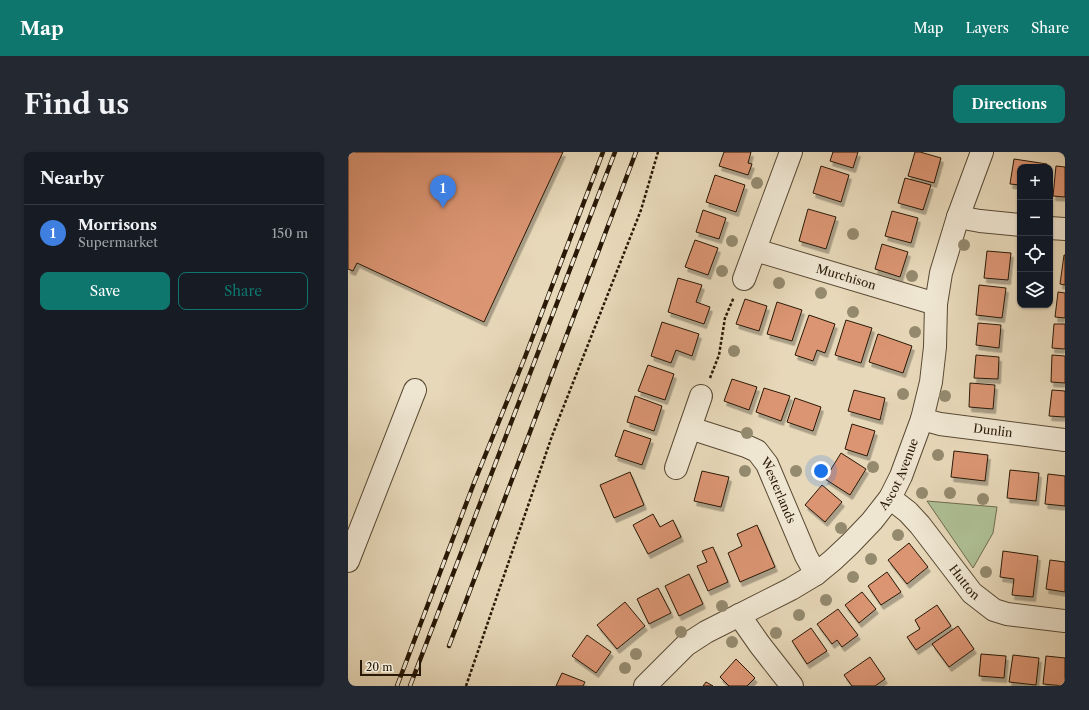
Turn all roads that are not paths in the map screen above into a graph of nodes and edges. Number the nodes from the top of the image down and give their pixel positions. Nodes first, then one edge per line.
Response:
1 (791, 152) edge
2 (982, 152) edge
3 (958, 217) junction
4 (1017, 225) edge
5 (1053, 228) edge
6 (1065, 229) edge
7 (755, 250) junction
8 (744, 279) road end
9 (936, 304) junction
10 (415, 390) dead end
11 (701, 396) road end
12 (922, 419) junction
13 (690, 428) junction
14 (1065, 440) edge
15 (676, 468) dead end
16 (890, 498) junction
17 (348, 561) edge
18 (816, 574) junction
19 (740, 614) junction
20 (1065, 621) edge
21 (646, 686) edge
22 (792, 686) edge

1 - 7 street
2 - 3 street, Ascot Avenue
3 - 4 street
3 - 9 street, Ascot Avenue
5 - 6 street
7 - 8 street
7 - 9 street, Murchison
9 - 12 street, Ascot Avenue
10 - 17 street
11 - 13 street
12 - 14 street, Dunlin
12 - 16 street, Ascot Avenue
13 - 15 street
13 - 18 street, Westerlands
16 - 18 street, Ascot Avenue
16 - 20 street, Hutton
18 - 19 street, Ascot Avenue
19 - 21 street, Ascot Avenue
19 - 22 street

